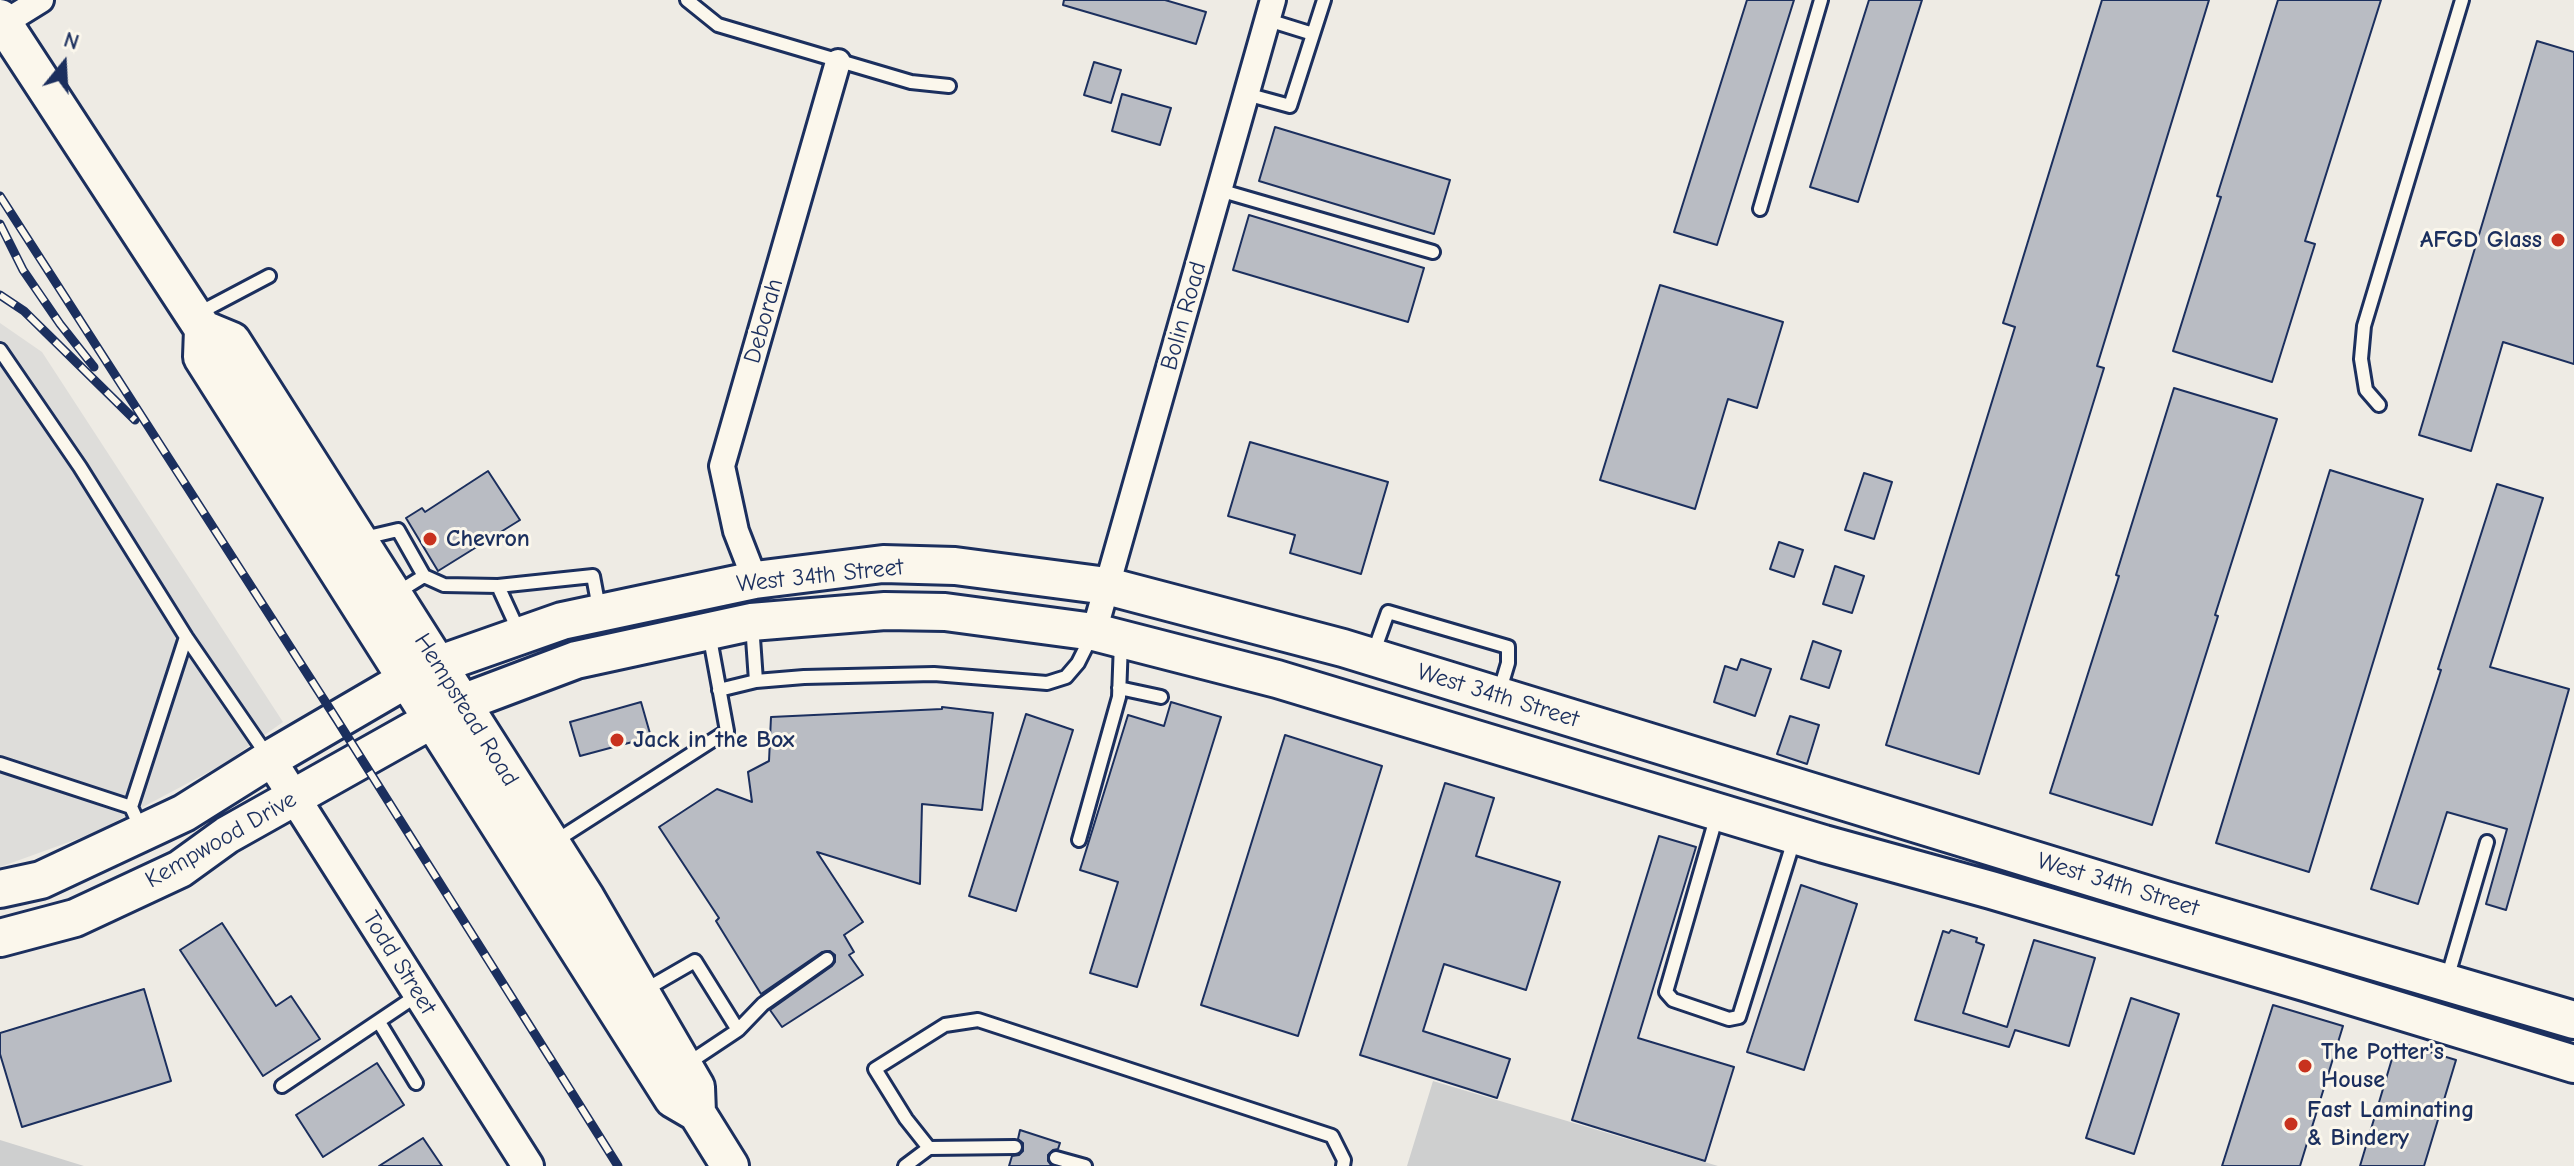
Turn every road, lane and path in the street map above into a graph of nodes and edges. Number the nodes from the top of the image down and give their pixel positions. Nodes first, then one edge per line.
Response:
1 (41, 0) edge
2 (687, 0) edge
3 (1324, 0) edge
4 (1821, 0) edge
5 (2462, 0) edge
6 (1270, 10) edge
7 (2, 20) edge
8 (1313, 34) junction
9 (838, 62) junction
10 (949, 86) dead end
11 (1246, 94) junction
12 (1219, 190) junction
13 (1760, 209) dead end
14 (1433, 252) dead end
15 (269, 276) dead end
16 (198, 322) junction
17 (0, 350) edge
18 (2379, 405) dead end
19 (344, 549) junction
20 (424, 576) junction
21 (755, 580) junction
22 (498, 586) junction
23 (1107, 586) junction
24 (379, 604) junction
25 (600, 613) junction
26 (751, 622) junction
27 (709, 632) junction
28 (1108, 635) junction
29 (521, 636) junction
30 (186, 637) junction
31 (1372, 657) junction
32 (422, 672) junction
33 (756, 681) junction
34 (1119, 688) junction
35 (719, 690) junction
36 (1486, 692) junction
37 (1161, 697) dead end
38 (447, 711) junction
39 (1460, 733) junction
40 (270, 759) junction
41 (0, 764) edge
42 (295, 798) junction
43 (1718, 812) junction
44 (137, 820) junction
45 (1796, 836) junction
46 (1079, 840) dead end
47 (2487, 842) dead end
48 (551, 844) junction
49 (2048, 864) junction
50 (2, 888) edge
51 (2037, 904) junction
52 (11, 935) edge
53 (827, 959) dead end
54 (2446, 982) junction
55 (641, 992) junction
56 (419, 994) junction
57 (2574, 1020) edge
58 (379, 1022) junction
59 (738, 1030) junction
60 (2574, 1064) edge
61 (685, 1066) junction
62 (416, 1083) dead end
63 (282, 1086) dead end
64 (697, 1113) junction
65 (1015, 1147) dead end
66 (929, 1148) junction
67 (1056, 1158) dead end
68 (528, 1166) edge
69 (730, 1166) edge
70 (905, 1166) edge
71 (1085, 1166) edge
72 (1343, 1166) edge

1 - 7 street
2 - 9 lane
3 - 8 lane
4 - 13 lane
5 - 18 lane
6 - 8 lane
6 - 11 street, Bolin Road
7 - 16 main road, Hempstead Road
8 - 11 lane
9 - 10 lane
9 - 21 street, Deborah
11 - 12 street, Bolin Road
12 - 14 lane
12 - 23 street, Bolin Road
15 - 16 lane
16 - 19 main road, Hempstead Road
17 - 30 lane
19 - 20 lane
19 - 24 main road, Hempstead Road
20 - 22 lane
20 - 24 lane
21 - 23 main road, West 34th Street
21 - 25 main road, West 34th Street
22 - 25 lane
22 - 29 lane
23 - 28 street, Bolin Road
23 - 31 main road, West 34th Street
24 - 32 main road, Hempstead Road
25 - 29 main road, West 34th Street
26 - 27 main road, West 34th Street
26 - 28 main road, West 34th Street
26 - 33 lane
27 - 35 lane
27 - 38 main road, West 34th Street
28 - 33 lane
28 - 34 lane
28 - 39 main road, West 34th Street
29 - 32 main road, West 34th Street
30 - 40 lane
30 - 44 lane
31 - 36 main road, West 34th Street
31 - 36 lane
32 - 38 main road, Hempstead Road
32 - 40 main road, Kempwood Drive
33 - 35 lane
34 - 37 lane
34 - 46 lane
35 - 48 lane
36 - 39 main road
36 - 49 main road, West 34th Street
38 - 42 main road, Kempwood Drive
38 - 48 main road, Hempstead Road
38 - 64 main road, Hempstead Road
39 - 43 main road, West 34th Street
40 - 42 street, Todd Street
40 - 44 main road, Kempwood Drive
41 - 44 lane
42 - 52 main road, Kempwood Drive
42 - 56 street, Todd Street
43 - 45 main road, West 34th Street
43 - 45 lane
44 - 50 main road, Kempwood Drive
45 - 51 main road, West 34th Street
47 - 54 lane
48 - 55 main road, Hempstead Road
49 - 51 main road
49 - 54 main road, West 34th Street
50 - 52 main road
51 - 60 main road, West 34th Street
53 - 59 lane
54 - 57 main road, West 34th Street
55 - 59 lane
55 - 61 main road, Hempstead Road
56 - 58 lane
56 - 68 street, Todd Street
58 - 62 lane
58 - 63 lane
59 - 61 lane
61 - 64 main road, Hempstead Road
64 - 69 main road, Hempstead Road
65 - 66 lane
66 - 70 lane
66 - 72 lane
67 - 71 lane

